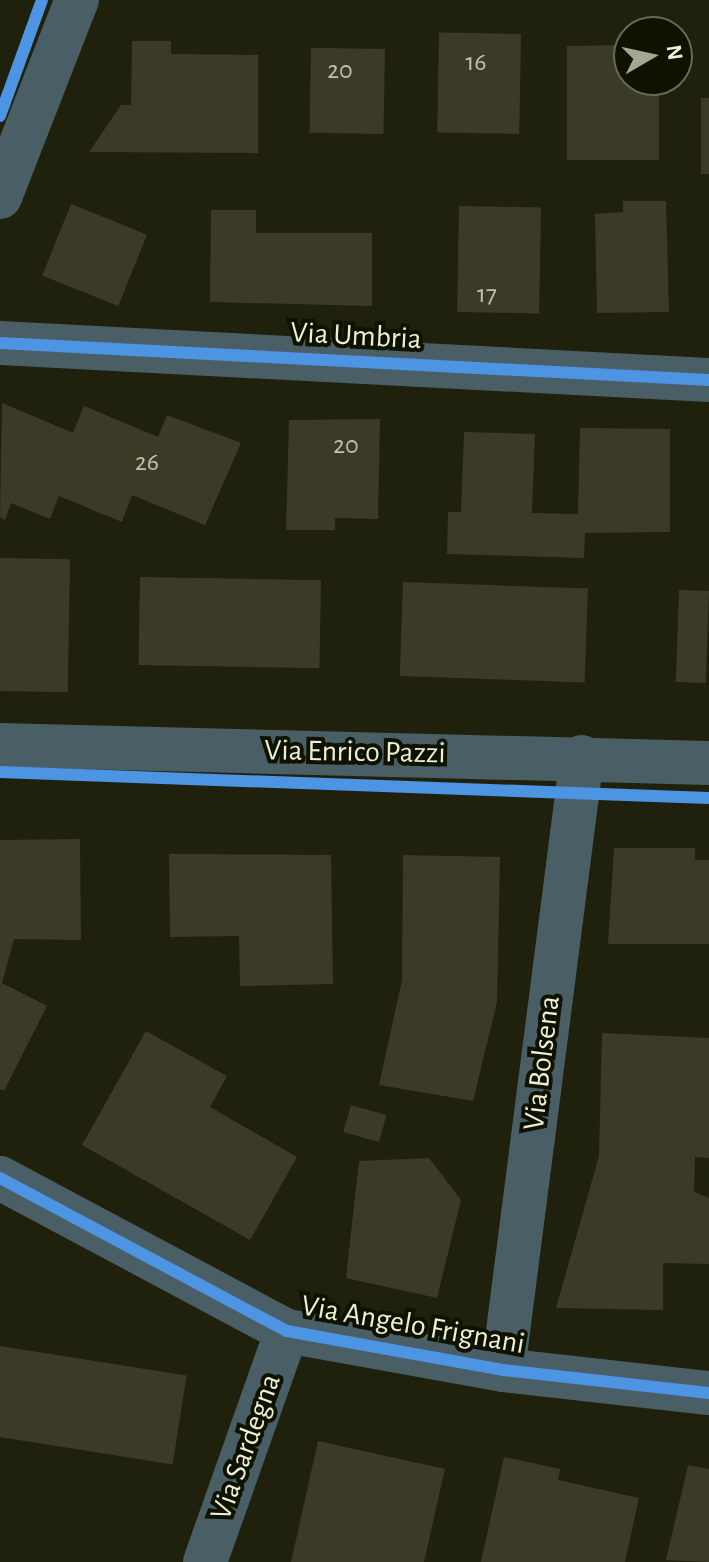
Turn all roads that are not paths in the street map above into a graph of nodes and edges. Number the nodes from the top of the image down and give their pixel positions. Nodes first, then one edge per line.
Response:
1 (77, 0) edge
2 (0, 197) edge
3 (0, 343) edge
4 (709, 380) edge
5 (0, 745) edge
6 (582, 757) junction
7 (709, 763) edge
8 (0, 1178) edge
9 (287, 1331) junction
10 (503, 1370) junction
11 (709, 1393) edge
12 (205, 1562) edge

1 - 2 street
3 - 4 street, Via Umbria
5 - 6 street, Via Enrico Pazzi
6 - 7 street, Via Enrico Pazzi
6 - 10 street, Via Bolsena
8 - 9 street, Via Angelo Frignani
9 - 10 street, Via Angelo Frignani
9 - 12 street, Via Sardegna
10 - 11 street, Via Angelo Frignani

